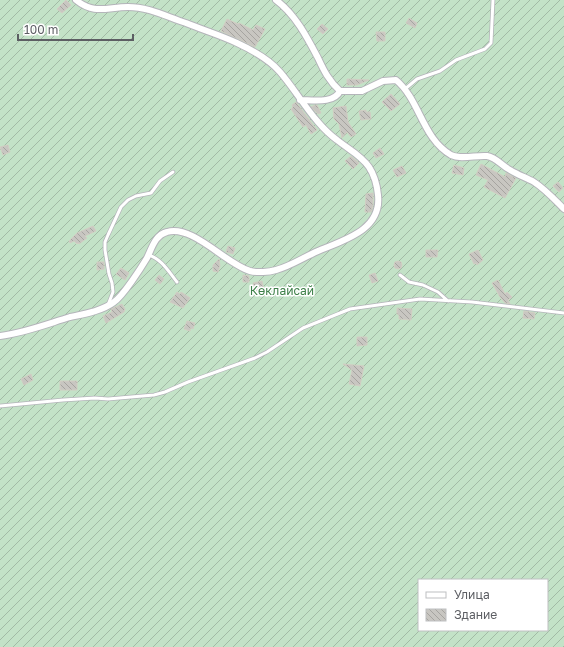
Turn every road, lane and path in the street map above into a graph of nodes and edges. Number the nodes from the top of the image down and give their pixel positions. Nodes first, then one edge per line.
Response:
1 (76, 0) edge
2 (276, 0) edge
3 (493, 0) edge
4 (405, 89) junction
5 (340, 91) junction
6 (300, 100) junction
7 (172, 172) dead end
8 (564, 209) edge
9 (148, 255) junction
10 (400, 275) dead end
11 (177, 282) dead end
12 (448, 301) junction
13 (108, 305) junction
14 (564, 313) edge
15 (0, 336) edge
16 (0, 406) edge

1 - 6 street
2 - 5 street
3 - 4 lane
4 - 5 street
4 - 8 street
5 - 6 street
6 - 9 street
7 - 13 lane
9 - 11 lane
9 - 13 street
10 - 12 lane
12 - 14 lane
12 - 16 lane
13 - 15 street

